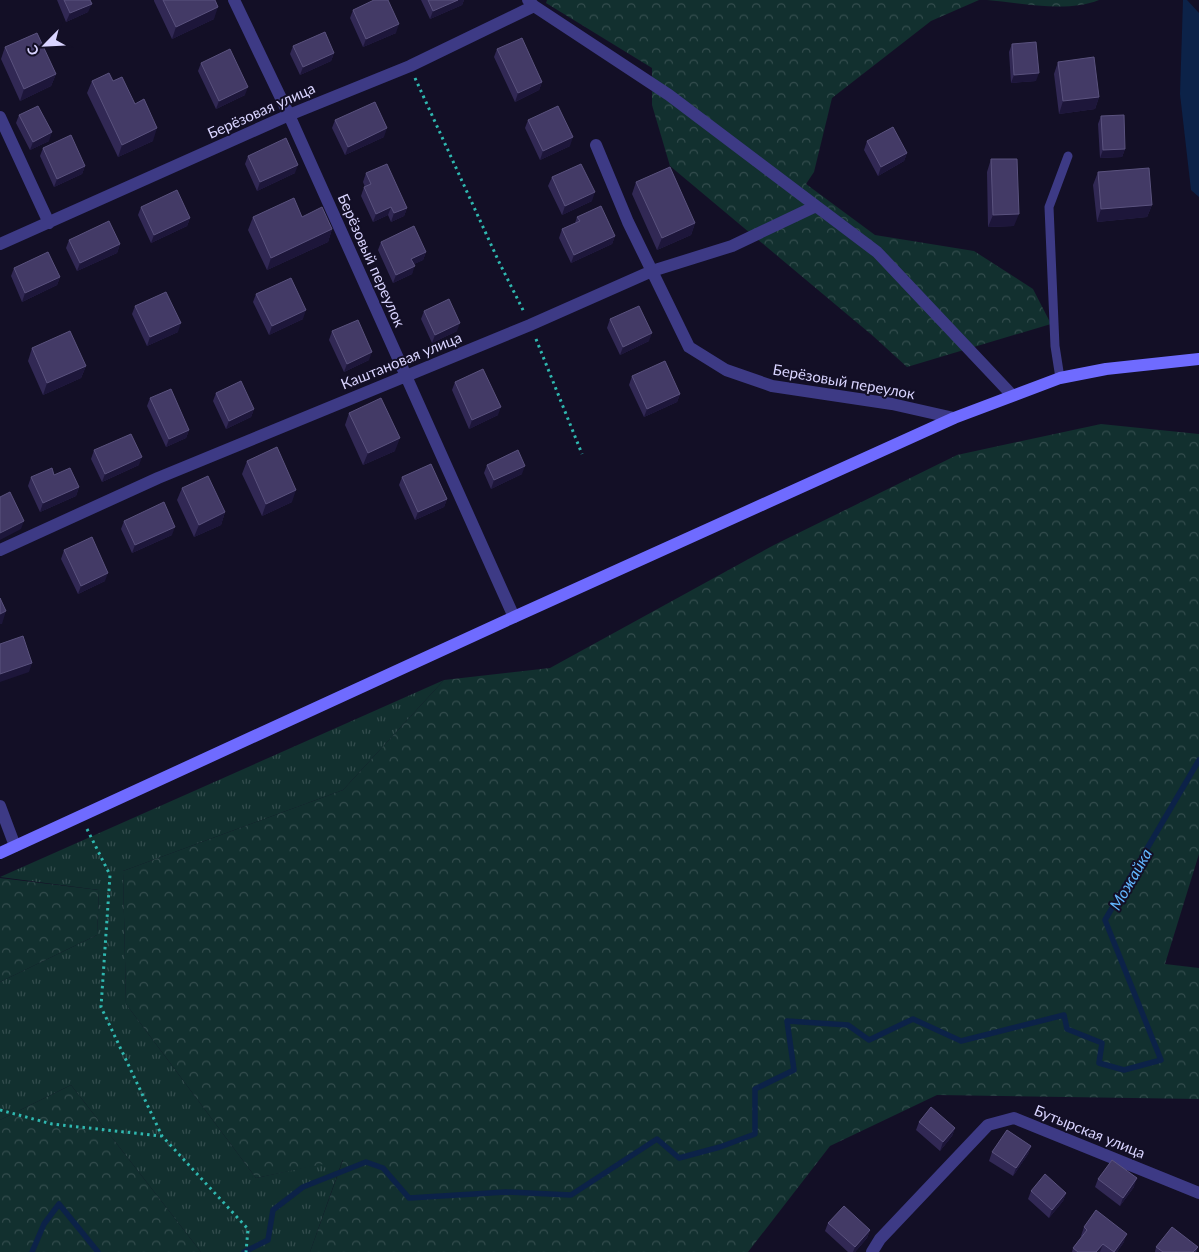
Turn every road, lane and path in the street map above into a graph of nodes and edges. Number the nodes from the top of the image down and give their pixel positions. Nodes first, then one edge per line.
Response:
1 (234, 0) edge
2 (531, 3) edge
3 (410, 66) junction
4 (289, 114) junction
5 (0, 117) edge
6 (596, 145) dead end
7 (1068, 156) dead end
8 (816, 206) junction
9 (48, 223) junction
10 (0, 244) edge
11 (652, 271) junction
12 (530, 325) junction
13 (1199, 359) edge
14 (406, 375) junction
15 (1060, 378) junction
16 (1012, 395) junction
17 (954, 418) junction
18 (582, 454) dead end
19 (0, 550) edge
20 (514, 617) junction
21 (0, 806) edge
22 (80, 816) junction
23 (15, 846) junction
24 (0, 853) edge
25 (0, 1110) edge
26 (162, 1136) junction
27 (1199, 1193) edge
28 (246, 1252) edge
29 (872, 1252) edge

1 - 4 street, Берёзовый переулок
2 - 3 street, Берёзовая улица
2 - 8 street
3 - 4 street, Берёзовая улица
3 - 12 path
4 - 9 street, Берёзовая улица
4 - 14 street, Берёзовый переулок
5 - 9 street
6 - 11 street, Берёзовый переулок
7 - 15 lane
8 - 11 street, Каштановая улица
8 - 16 street
9 - 10 street, Берёзовая улица
11 - 12 street, Каштановая улица
11 - 17 street, Берёзовый переулок
12 - 14 street, Каштановая улица
12 - 18 path
13 - 15 main road
14 - 19 street, Каштановая улица
14 - 20 street, Берёзовый переулок
15 - 16 main road
16 - 17 main road
17 - 20 main road
20 - 22 main road
21 - 23 street
22 - 23 main road
22 - 26 path
23 - 24 main road
25 - 26 path
26 - 28 path
27 - 29 street, Бутырская улица

